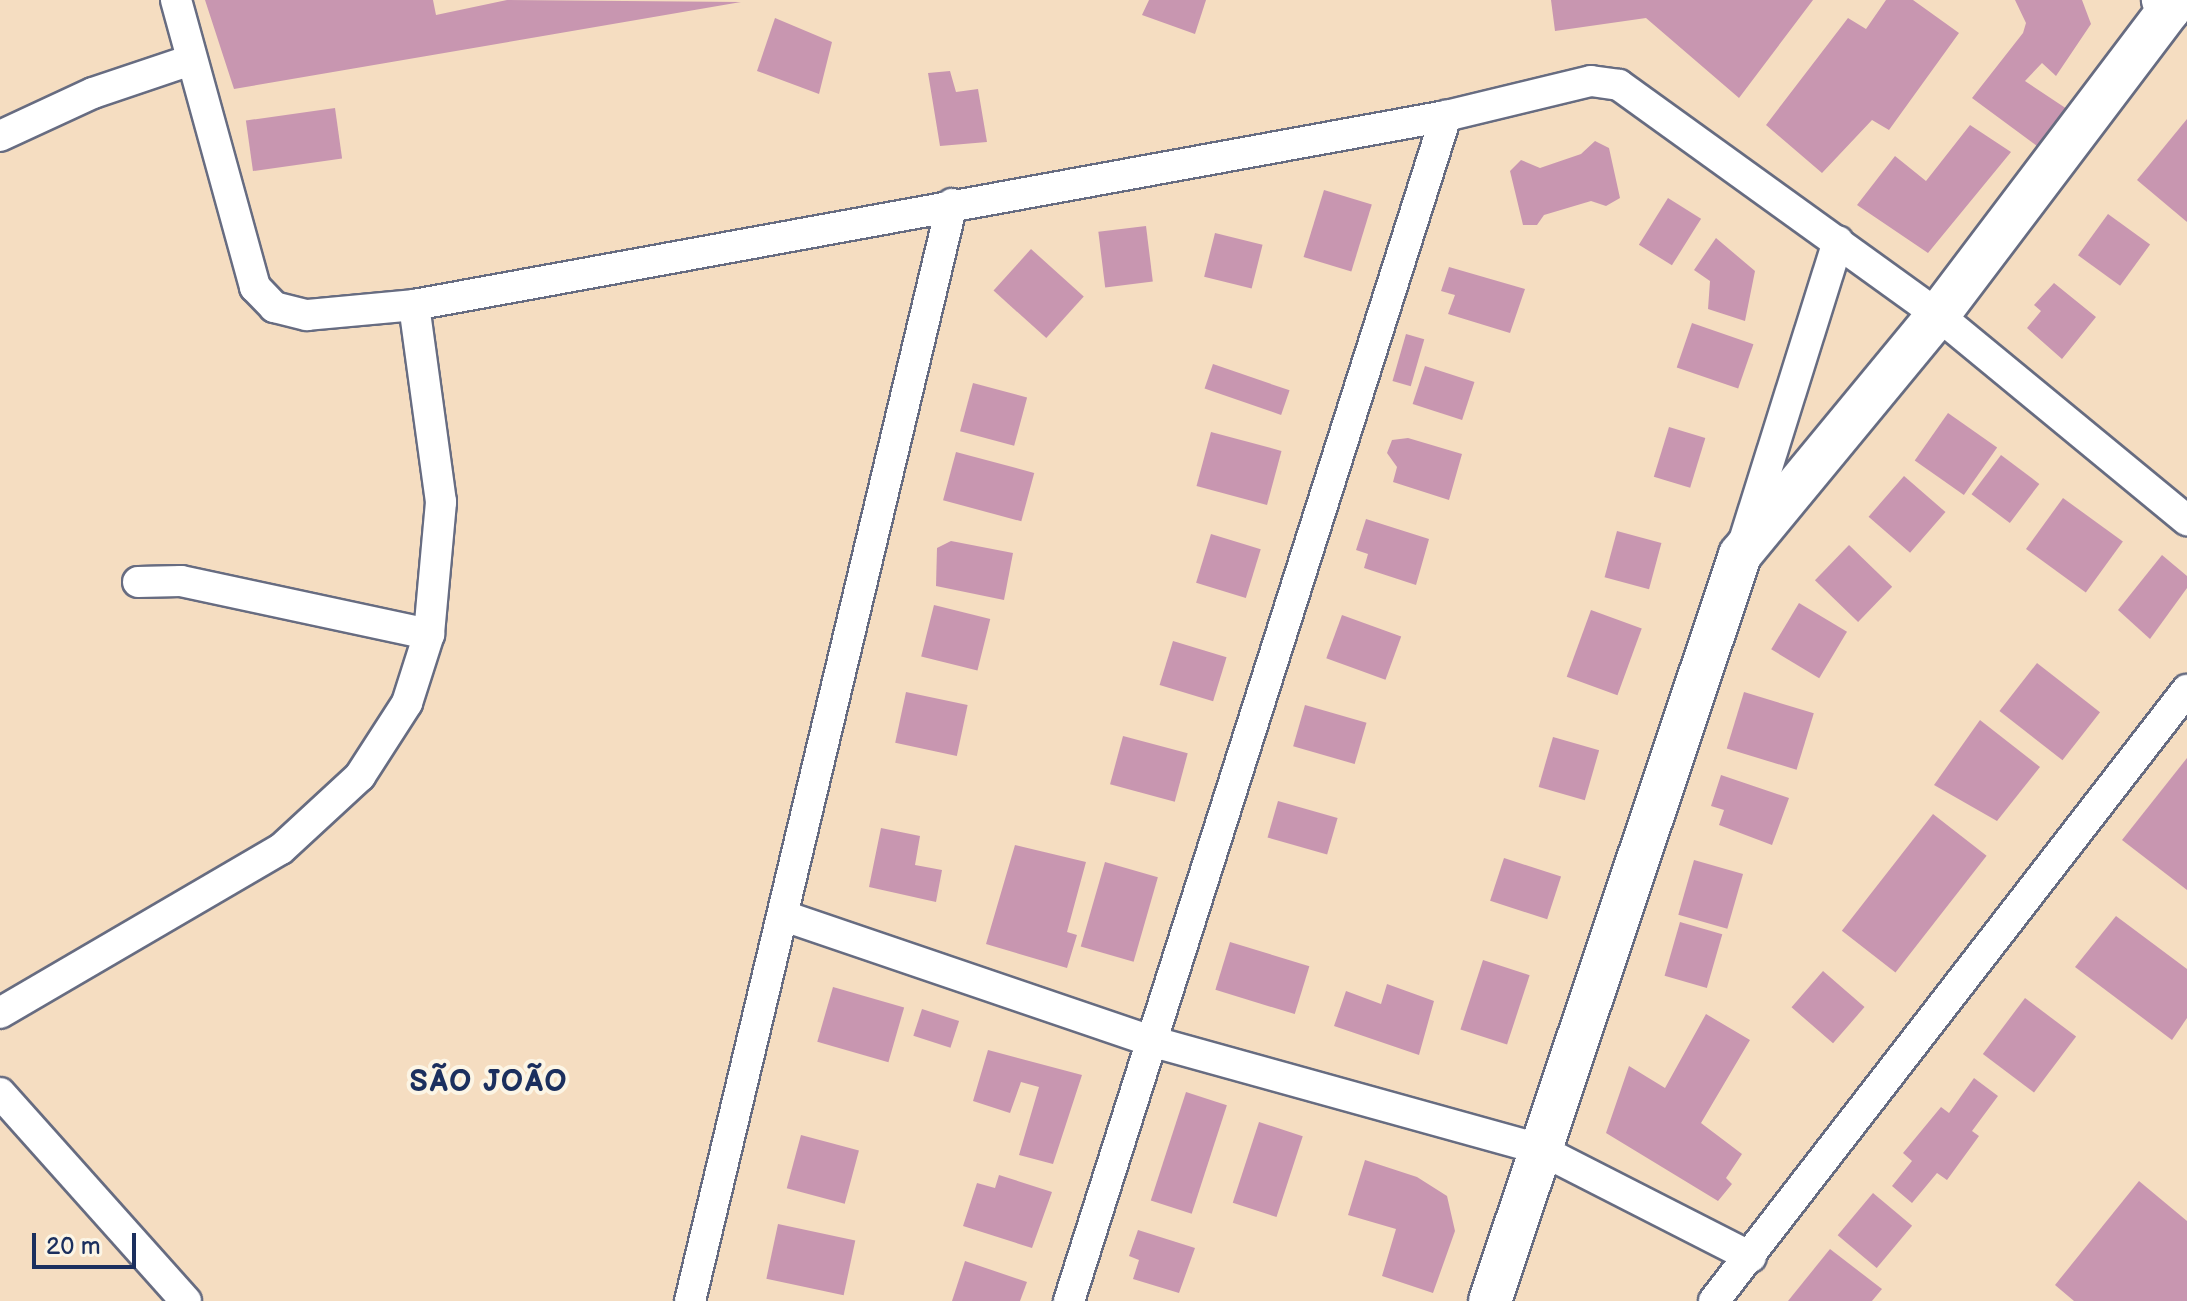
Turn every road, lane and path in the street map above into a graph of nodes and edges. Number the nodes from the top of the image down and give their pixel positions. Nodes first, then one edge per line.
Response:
1 (176, 0) edge
2 (2173, 4) edge
3 (191, 60) junction
4 (1446, 116) junction
5 (0, 136) edge
6 (952, 204) junction
7 (1838, 241) junction
8 (414, 305) junction
9 (1938, 315) junction
10 (2187, 520) edge
11 (1740, 555) junction
12 (138, 582) dead end
13 (429, 634) junction
14 (2187, 690) edge
15 (784, 916) junction
16 (0, 1013) edge
17 (1154, 1042) junction
18 (0, 1093) edge
19 (1537, 1148) junction
20 (1751, 1257) junction
21 (186, 1301) edge
22 (690, 1301) edge
23 (1069, 1301) edge
24 (1490, 1301) edge
25 (1714, 1301) edge

1 - 3 street
2 - 9 street
3 - 5 street
3 - 8 street
4 - 6 street
4 - 7 street
4 - 17 street
6 - 8 street
6 - 15 street
7 - 9 street
7 - 11 street
8 - 13 street
9 - 10 street
9 - 11 street
11 - 19 street
12 - 13 street
13 - 16 street
14 - 20 street
15 - 17 street
15 - 22 street
17 - 19 street
17 - 23 street
18 - 21 street
19 - 20 street
19 - 24 street
20 - 25 street

